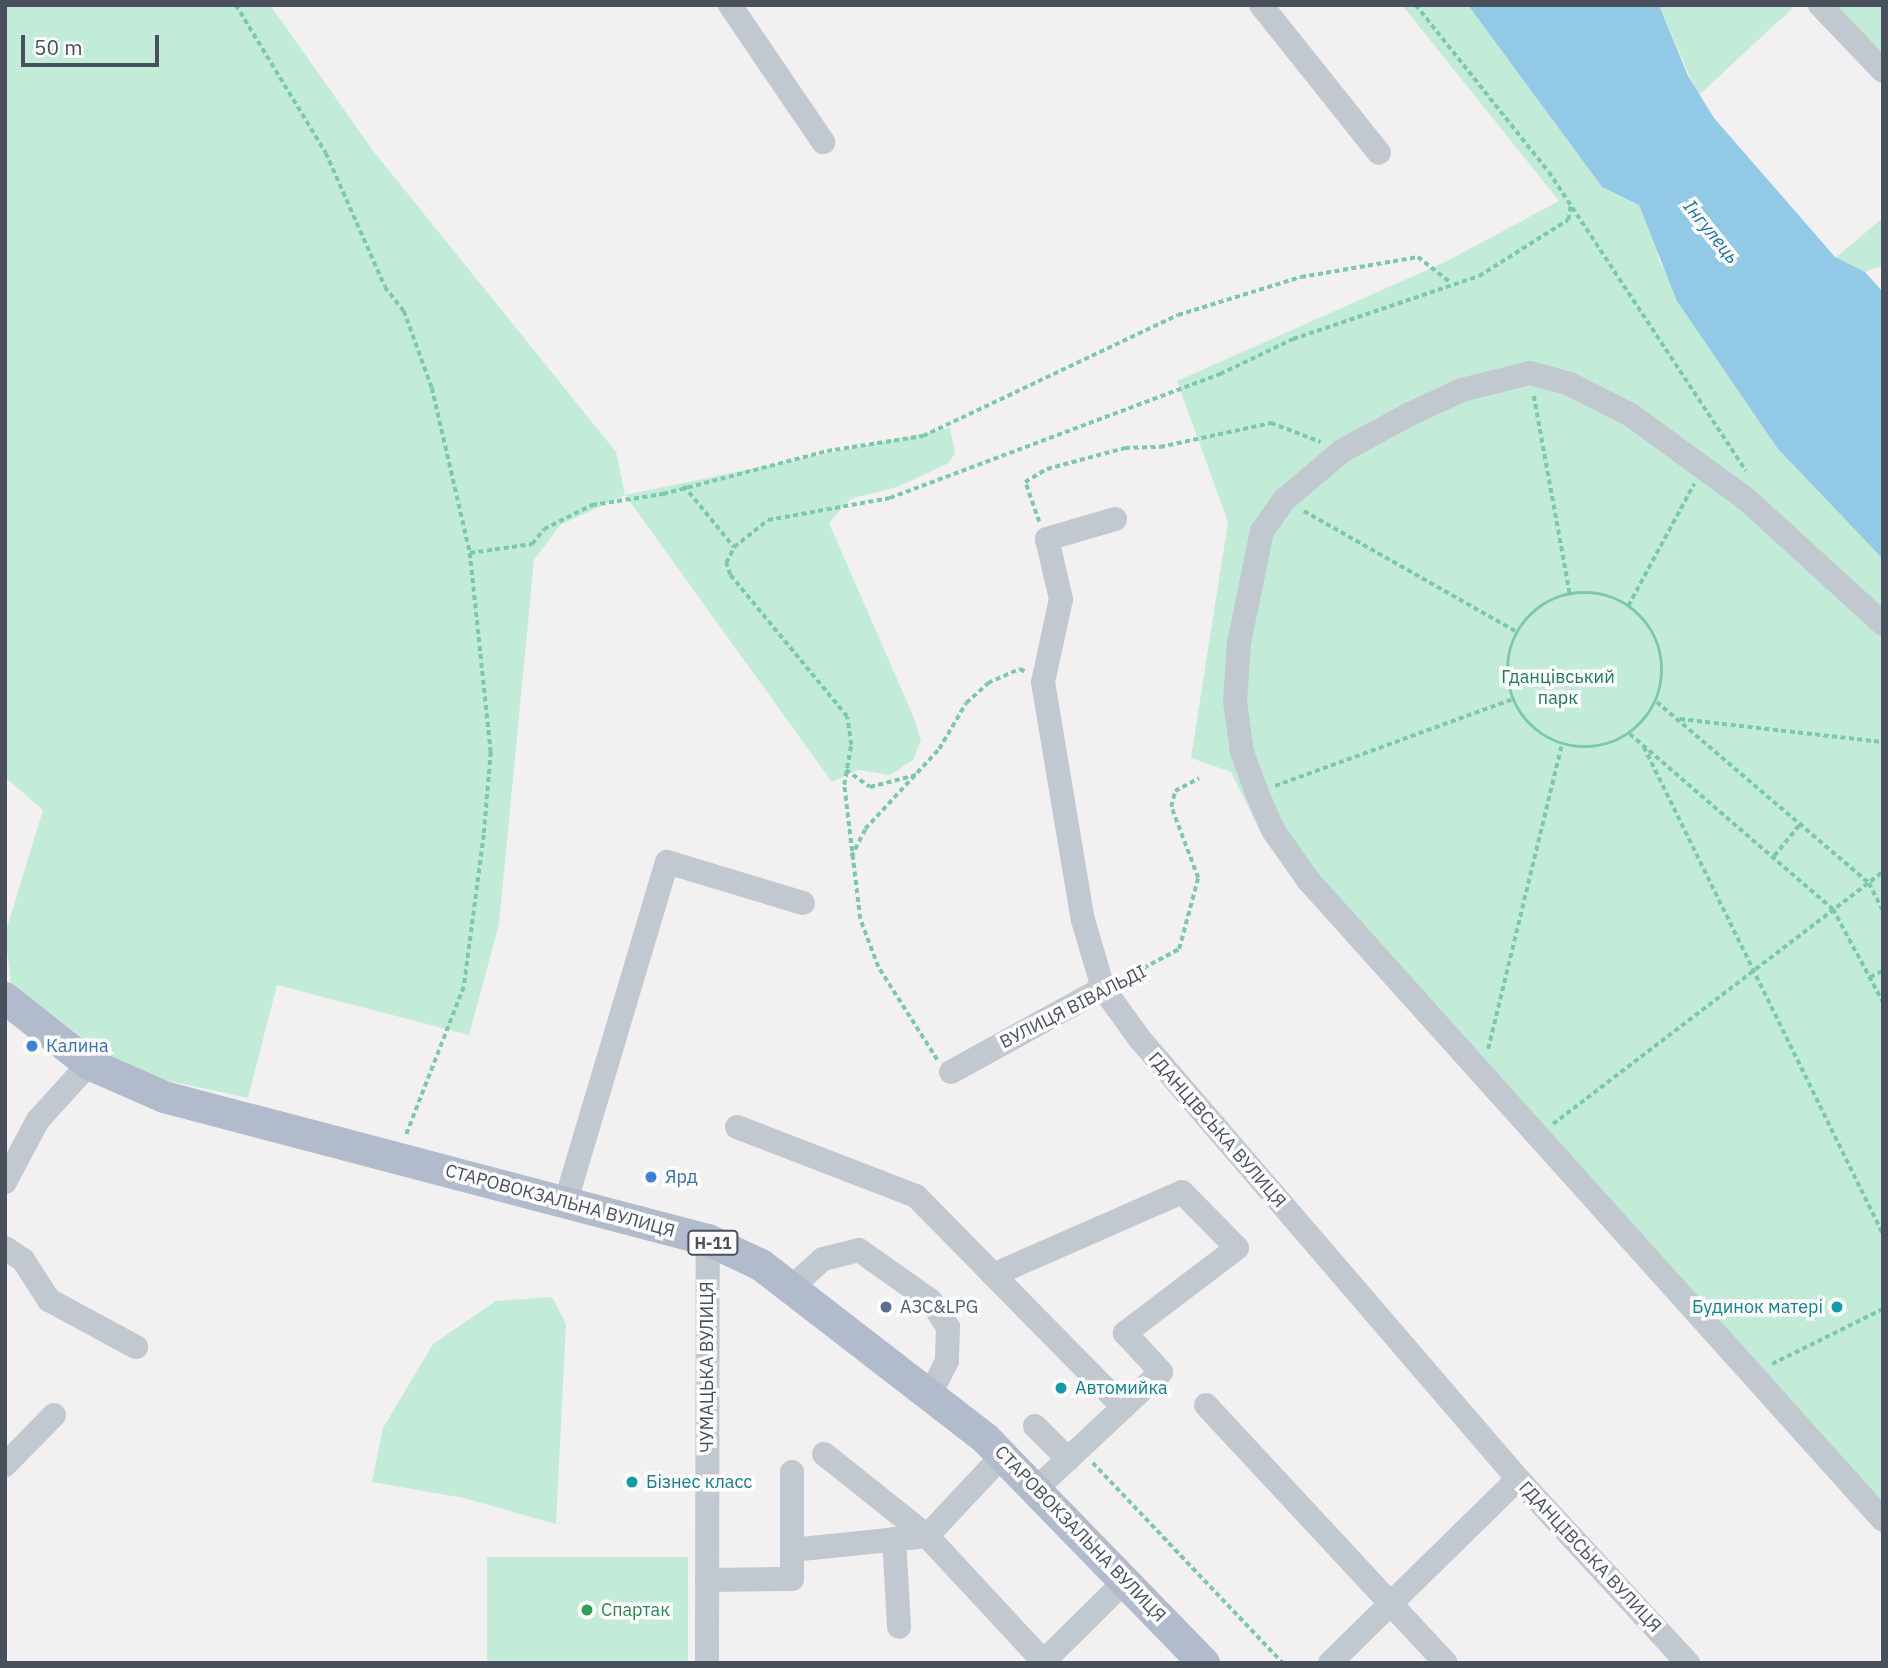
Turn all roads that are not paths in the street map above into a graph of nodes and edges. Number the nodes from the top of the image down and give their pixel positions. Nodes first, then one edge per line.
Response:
1 (730, 5) edge
2 (1261, 5) edge
3 (1819, 5) edge
4 (1883, 71) edge
5 (823, 142) dead end
6 (1379, 153) dead end
7 (1115, 519) dead end
8 (1883, 624) edge
9 (803, 902) dead end
10 (1104, 988) junction
11 (5, 998) edge
12 (89, 1064) junction
13 (951, 1072) road end
14 (737, 1127) dead end
15 (5, 1182) edge
16 (565, 1204) junction
17 (708, 1240) junction
18 (5, 1248) edge
19 (993, 1275) junction
20 (794, 1285) junction
21 (136, 1347) dead end
22 (931, 1393) junction
23 (1206, 1405) dead end
24 (1123, 1407) junction
25 (54, 1415) dead end
26 (1035, 1426) dead end
27 (824, 1454) dead end
28 (1073, 1454) junction
29 (1003, 1455) junction
30 (5, 1465) edge
31 (792, 1472) dead end
32 (1518, 1479) junction
33 (1038, 1487) junction
34 (1883, 1520) edge
35 (927, 1536) junction
36 (894, 1539) junction
37 (792, 1550) junction
38 (707, 1580) junction
39 (1126, 1580) junction
40 (1391, 1602) junction
41 (899, 1627) dead end
42 (1045, 1662) edge
43 (707, 1663) edge
44 (1204, 1663) edge
45 (1330, 1663) edge
46 (1446, 1663) edge
47 (1688, 1663) edge

1 - 5 street
2 - 6 street
3 - 4 street
7 - 10 street, ГДАНЦІВСЬКА ВУЛИЦЯ
8 - 34 street
9 - 16 street
10 - 13 street, ВУЛИЦЯ ВІВАЛЬДІ
10 - 32 street, ГДАНЦІВСЬКА ВУЛИЦЯ
11 - 12 main road, СТАРОВОКЗАЛЬНА ВУЛИЦЯ / Н-11
12 - 15 street
12 - 16 main road, СТАРОВОКЗАЛЬНА ВУЛИЦЯ / Н-11
14 - 19 street
16 - 17 main road, СТАРОВОКЗАЛЬНА ВУЛИЦЯ / Н-11
17 - 20 main road, СТАРОВОКЗАЛЬНА ВУЛИЦЯ / Н-11
17 - 38 street, ЧУМАЦЬКА ВУЛИЦЯ
18 - 21 street
19 - 24 street
19 - 24 street
20 - 22 main road, СТАРОВОКЗАЛЬНА ВУЛИЦЯ / Н-11
20 - 22 street
22 - 29 main road, СТАРОВОКЗАЛЬНА ВУЛИЦЯ / Н-11
23 - 40 street
24 - 28 street
25 - 30 street
26 - 28 street
27 - 35 street
28 - 33 street
29 - 33 main road, СТАРОВОКЗАЛЬНА ВУЛИЦЯ / Н-11
29 - 35 street
31 - 37 street
32 - 40 street
32 - 47 street, ГДАНЦІВСЬКА ВУЛИЦЯ
33 - 39 main road, СТАРОВОКЗАЛЬНА ВУЛИЦЯ / Н-11
35 - 36 street
35 - 42 street
36 - 37 street
36 - 41 street
37 - 38 street
38 - 43 street, ЧУМАЦЬКА ВУЛИЦЯ
39 - 42 street
39 - 44 main road, СТАРОВОКЗАЛЬНА ВУЛИЦЯ / Н-11
40 - 45 street
40 - 46 street

